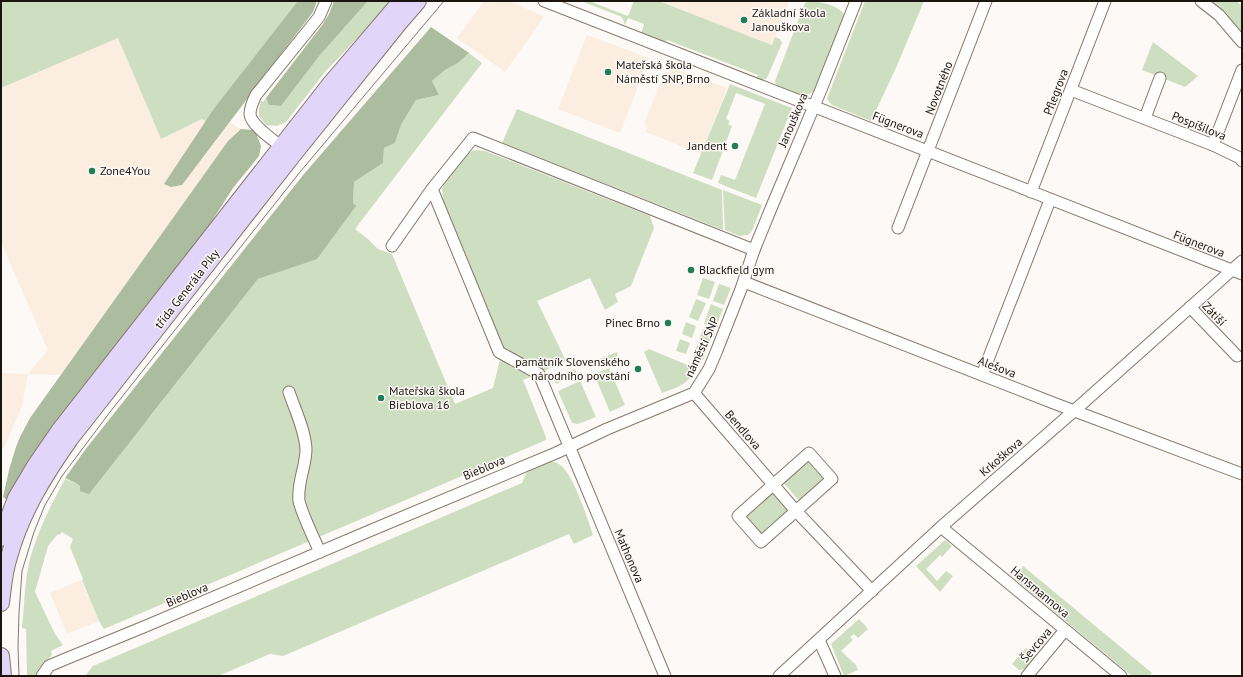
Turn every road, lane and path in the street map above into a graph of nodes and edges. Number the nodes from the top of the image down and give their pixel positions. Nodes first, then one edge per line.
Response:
1 (326, 1) edge
2 (401, 1) edge
3 (418, 1) edge
4 (544, 1) edge
5 (856, 1) edge
6 (986, 1) edge
7 (1105, 1) edge
8 (1201, 1) edge
9 (1242, 42) edge
10 (1242, 70) edge
11 (1160, 78) dead end
12 (1071, 90) junction
13 (813, 107) junction
14 (1145, 118) junction
15 (1213, 145) junction
16 (287, 151) junction
17 (928, 151) junction
18 (1242, 161) edge
19 (432, 189) junction
20 (1031, 192) junction
21 (1050, 200) junction
22 (898, 228) dead end
23 (392, 246) dead end
24 (754, 250) junction
25 (1242, 261) edge
26 (1237, 272) edge
27 (744, 282) junction
28 (1190, 307) junction
29 (1237, 356) dead end
30 (982, 375) junction
31 (289, 392) dead end
32 (694, 393) junction
33 (1076, 410) junction
34 (570, 446) junction
35 (1242, 474) edge
36 (773, 484) junction
37 (796, 511) junction
38 (941, 527) junction
39 (1, 538) edge
40 (320, 552) junction
41 (872, 591) junction
42 (1, 603) edge
43 (1065, 630) junction
44 (819, 640) junction
45 (1, 656) edge
46 (3, 676) edge
47 (42, 676) edge
48 (665, 676) edge
49 (779, 676) edge
50 (835, 676) edge
51 (1027, 676) edge
52 (1121, 676) edge

1 - 16 street
2 - 16 main road, třída Generála Píky
3 - 16 main road, třída Generála Píky
4 - 13 street, Fügnerova
5 - 13 street, Janouškova
6 - 17 street, Novotného
7 - 12 street, Pflegrova
8 - 9 street
10 - 15 street
11 - 14 street
12 - 14 street, Pospíšilova
12 - 20 street, Pflegrova
13 - 17 street, Fügnerova
13 - 24 street, Janouškova
14 - 15 street, Pospíšilova
15 - 18 street, Pospíšilova
16 - 39 main road, třída Generála Píky
16 - 42 main road, třída Generála Píky
17 - 20 street, Fügnerova
17 - 22 street, Novotného
19 - 23 street
19 - 24 street
19 - 34 street
20 - 21 street, Fügnerova
21 - 26 street, Fügnerova
21 - 30 street
24 - 27 street, náměstí SNP
25 - 26 street, Krkoškova
26 - 28 street, Krkoškova
27 - 30 street, Alešova
27 - 32 street, náměstí SNP
28 - 29 street, Zátiší
28 - 33 street, Krkoškova
30 - 33 street, Alešova
31 - 40 street
32 - 34 street, náměstí SNP
32 - 36 street, Bendlova
33 - 35 street, Alešova
33 - 38 street, Krkoškova
34 - 40 street, Bieblova
34 - 48 street, Mathonova
36 - 37 street, Bendlova
36 - 37 street
36 - 37 street
37 - 41 street, Bendlova
38 - 41 street, Krkoškova
38 - 43 street, Hansmannova
40 - 47 street, Bieblova
41 - 44 street, Krkoškova
43 - 51 street, Ševcova
43 - 52 street, Hansmannova
44 - 49 street, Krkoškova
44 - 50 street
45 - 46 main road

